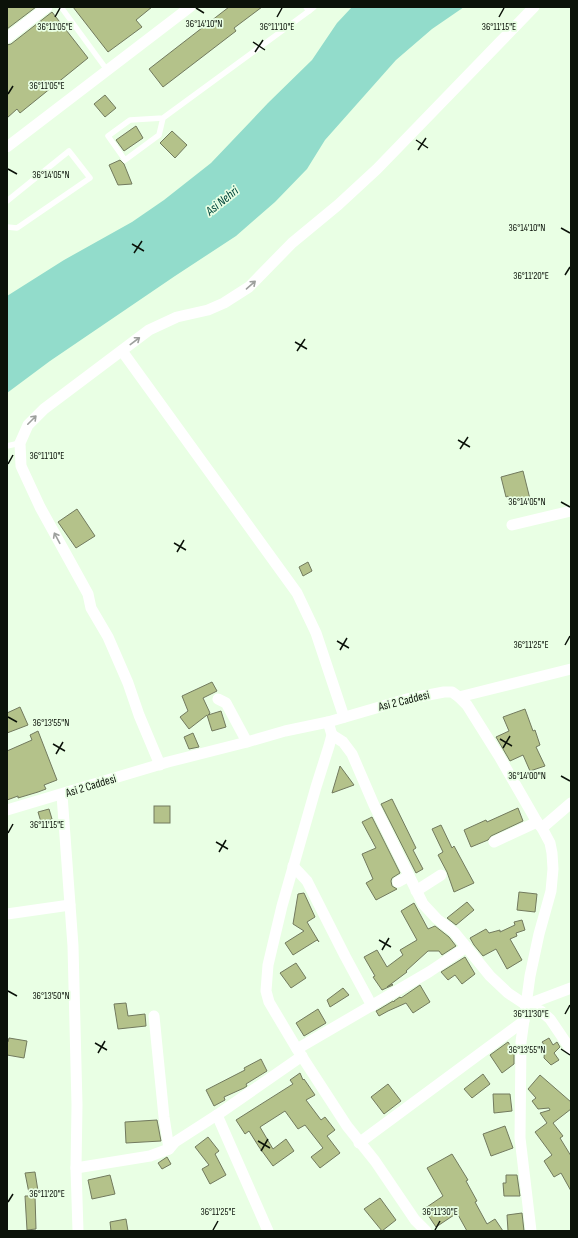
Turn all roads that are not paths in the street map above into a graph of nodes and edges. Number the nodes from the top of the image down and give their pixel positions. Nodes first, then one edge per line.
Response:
1 (47, 7) edge
2 (61, 7) edge
3 (190, 7) edge
4 (534, 7) edge
5 (310, 8) edge
6 (7, 38) edge
7 (107, 70) junction
8 (163, 118) junction
9 (7, 147) edge
10 (7, 201) edge
11 (7, 227) edge
12 (122, 351) junction
13 (20, 443) junction
14 (7, 446) edge
15 (571, 511) edge
16 (512, 525) dead end
17 (571, 669) edge
18 (459, 697) junction
19 (218, 699) dead end
20 (344, 717) junction
21 (328, 722) junction
22 (332, 734) junction
23 (247, 742) junction
24 (160, 765) junction
25 (62, 795) junction
26 (571, 802) edge
27 (7, 810) edge
28 (539, 825) junction
29 (494, 842) dead end
30 (293, 866) junction
31 (441, 875) dead end
32 (409, 876) junction
33 (398, 882) dead end
34 (416, 890) junction
35 (70, 905) junction
36 (7, 914) edge
37 (465, 948) junction
38 (571, 988) edge
39 (526, 1005) junction
40 (372, 1006) junction
41 (154, 1016) dead end
42 (524, 1022) junction
43 (571, 1050) edge
44 (300, 1053) junction
45 (217, 1115) junction
46 (359, 1143) junction
47 (169, 1149) junction
48 (76, 1168) junction
49 (78, 1231) edge
50 (268, 1231) edge
51 (426, 1231) edge
52 (531, 1231) edge

1 - 6 street
2 - 7 lane
3 - 7 street
12 -> 4 street
5 - 8 lane
7 - 9 street
8 - 8 lane
10 - 11 lane
13 -> 12 street
12 - 20 street
13 - 14 lane
24 -> 13 street
15 - 16 street
17 - 18 street
18 - 20 street, Asi 2 Caddesi
18 - 28 street
19 - 23 street
20 - 21 street, Asi 2 Caddesi
21 - 22 street
21 - 23 street, Asi 2 Caddesi
22 - 30 street
22 - 32 street
23 - 24 street, Asi 2 Caddesi
24 - 25 street, Asi 2 Caddesi
25 - 27 street, Asi 2 Caddesi
25 - 35 street
26 - 28 street
28 - 29 street
28 - 39 street
30 - 40 street
30 - 44 street
31 - 34 street
32 - 33 street
32 - 34 street
34 - 37 street
35 - 36 street
35 - 48 street
37 - 39 street
37 - 40 street
38 - 39 street
39 - 42 street
39 - 43 street
40 - 44 street
41 - 47 street
42 - 46 street
42 - 52 street
44 - 45 street
44 - 46 street
45 - 47 street
45 - 50 street
46 - 51 street
47 - 48 street
48 - 49 street

